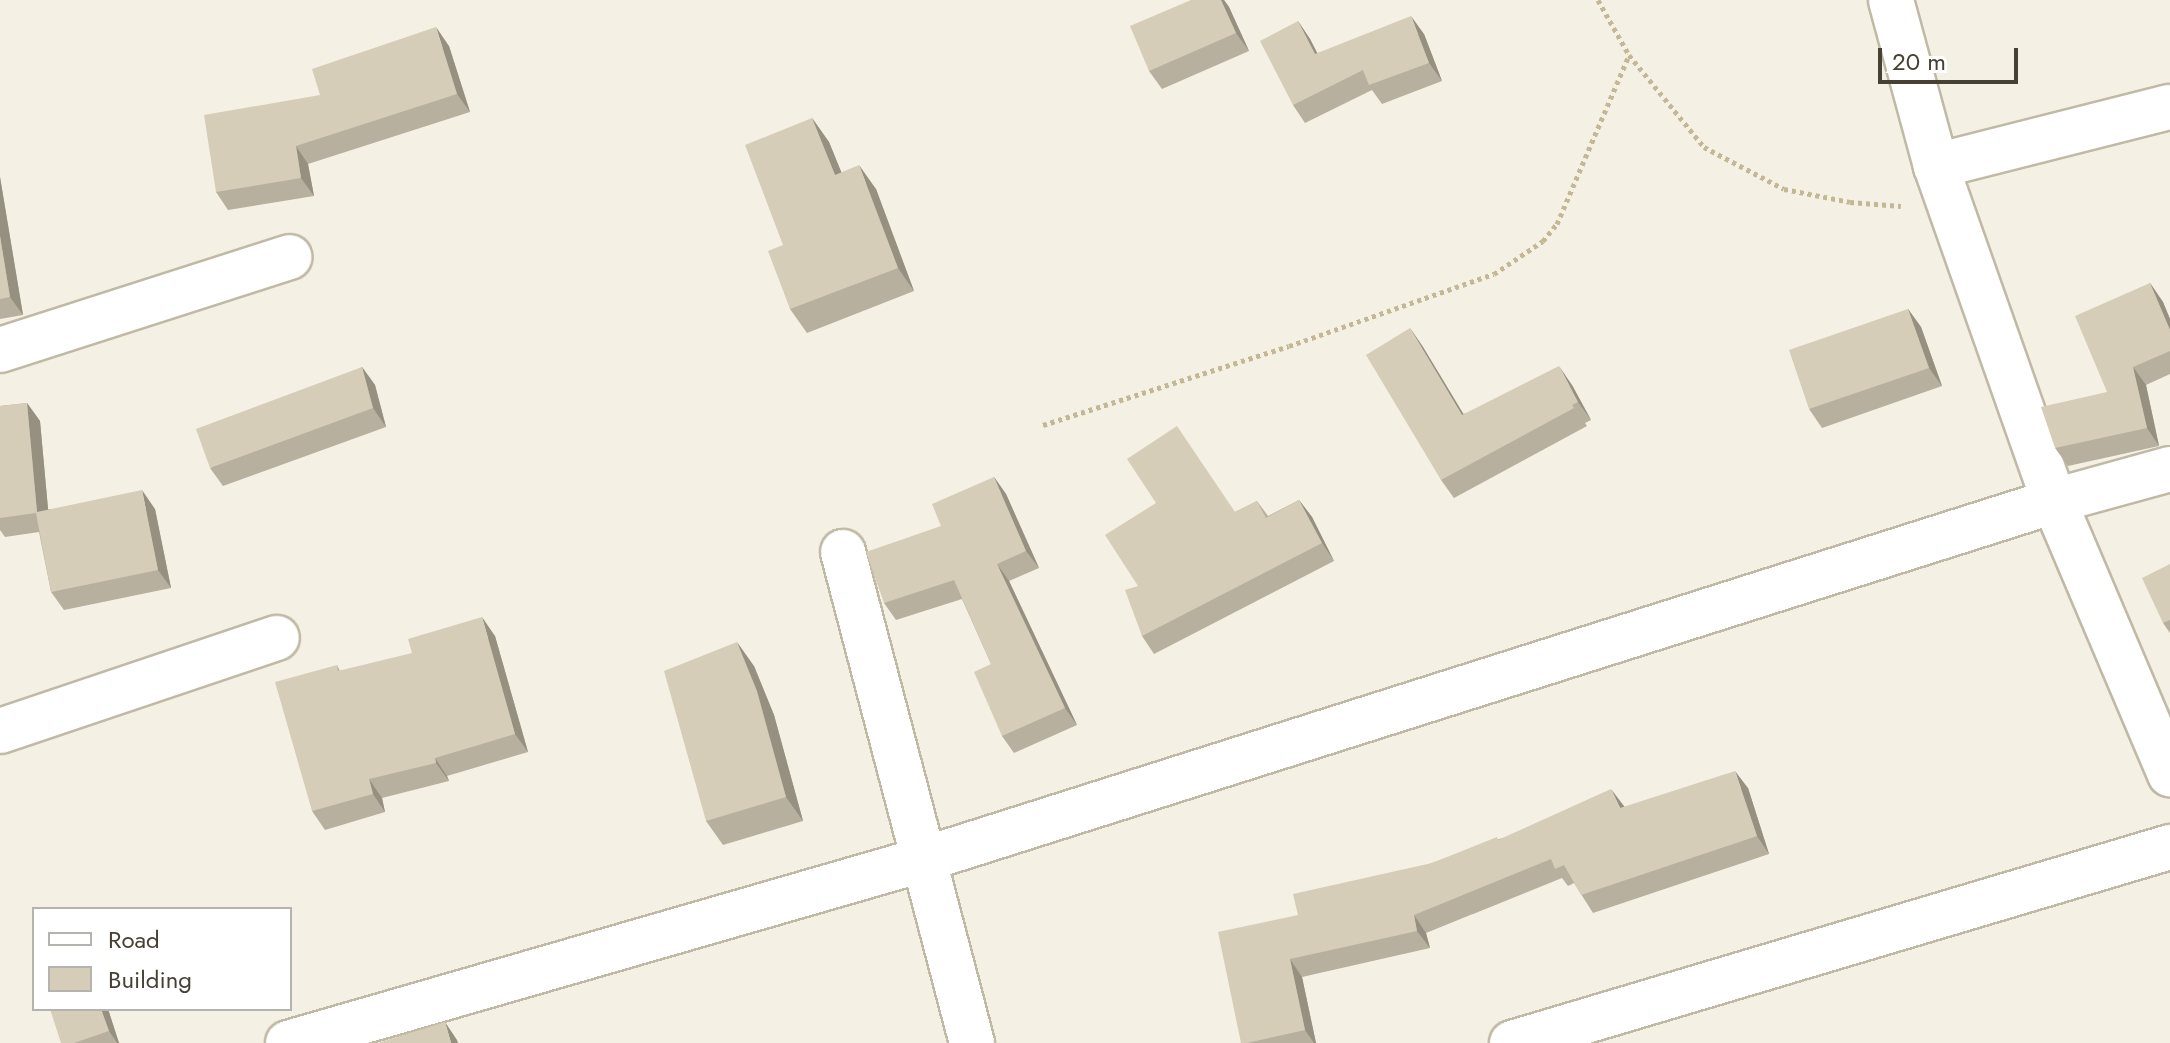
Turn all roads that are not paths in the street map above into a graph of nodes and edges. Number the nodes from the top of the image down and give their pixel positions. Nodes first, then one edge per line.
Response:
1 (1891, 0) edge
2 (2170, 107) edge
3 (1943, 185) junction
4 (289, 257) dead end
5 (0, 350) edge
6 (2170, 469) edge
7 (2054, 501) junction
8 (843, 552) dead end
9 (277, 638) dead end
10 (0, 731) edge
11 (2170, 774) edge
12 (2170, 847) edge
13 (925, 859) junction
14 (288, 1043) edge
15 (972, 1043) edge
16 (1512, 1043) edge

1 - 3 street
2 - 3 street
3 - 7 street
4 - 5 street
6 - 7 street
7 - 11 street
7 - 13 street
8 - 13 street
9 - 10 street
12 - 16 street
13 - 14 street
13 - 15 street

